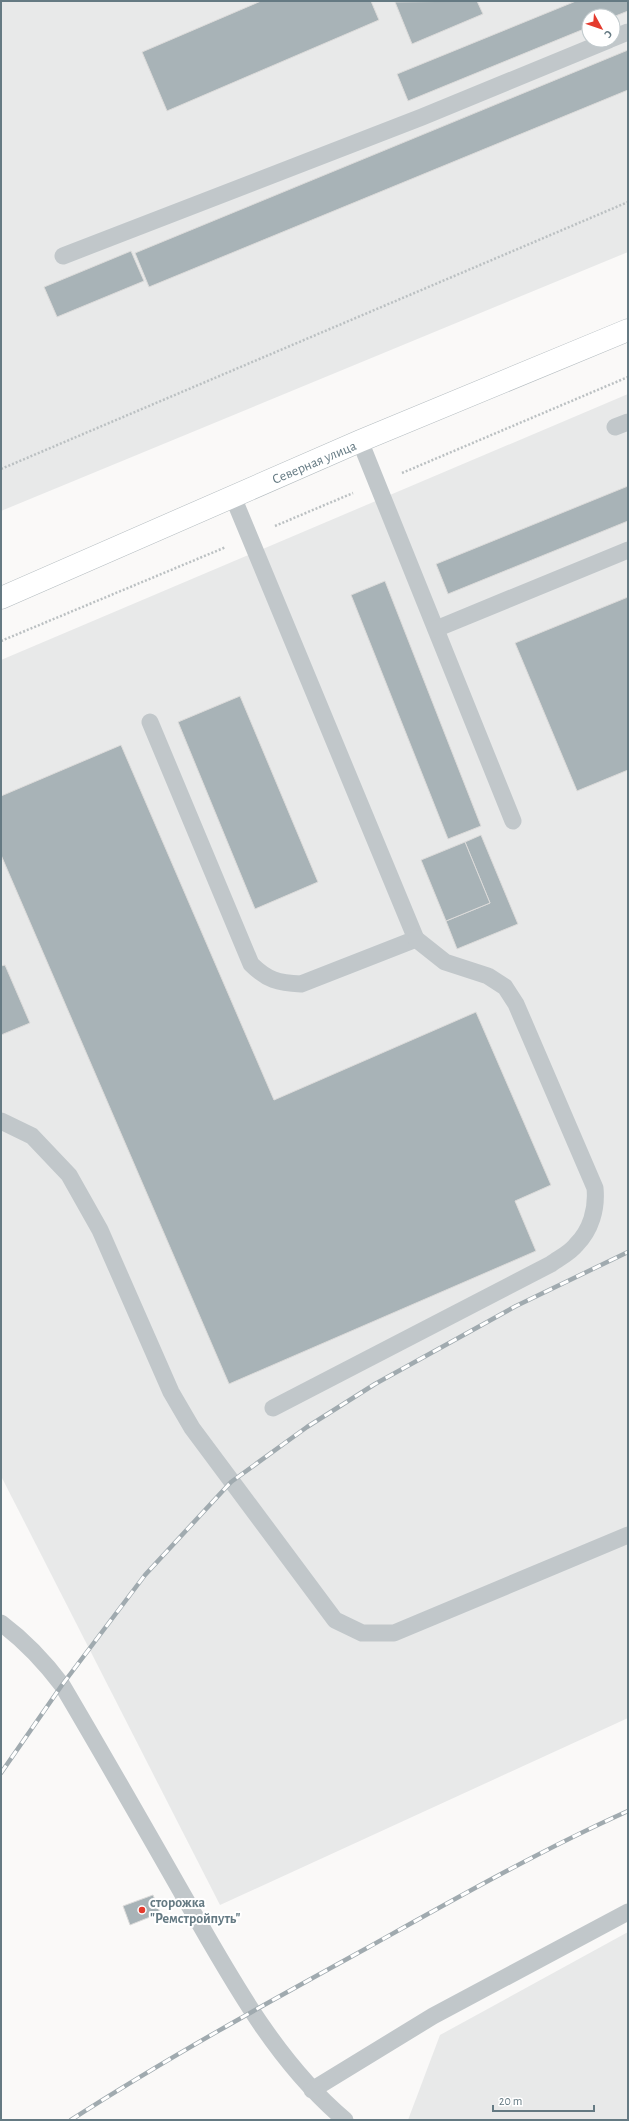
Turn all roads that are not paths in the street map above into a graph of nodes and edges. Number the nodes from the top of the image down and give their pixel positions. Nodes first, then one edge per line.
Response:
1 (590, 48) edge
2 (63, 256) dead end
3 (628, 330) edge
4 (360, 441) junction
5 (233, 497) junction
6 (628, 550) edge
7 (1, 598) edge
8 (436, 629) junction
9 (150, 722) dead end
10 (513, 821) dead end
11 (416, 939) junction
12 (1, 1120) edge
13 (273, 1408) dead end
14 (628, 1535) edge
15 (1, 1623) edge
16 (628, 1912) edge
17 (312, 2090) junction
18 (345, 2120) edge

1 - 2 lane
3 - 4 main road, Северная улица
4 - 5 main road, Северная улица
4 - 8 lane
5 - 7 main road, Северная улица
5 - 11 lane
6 - 8 lane
8 - 10 lane
9 - 11 lane
11 - 13 lane
12 - 14 lane
15 - 17 lane
16 - 17 lane
17 - 18 lane

